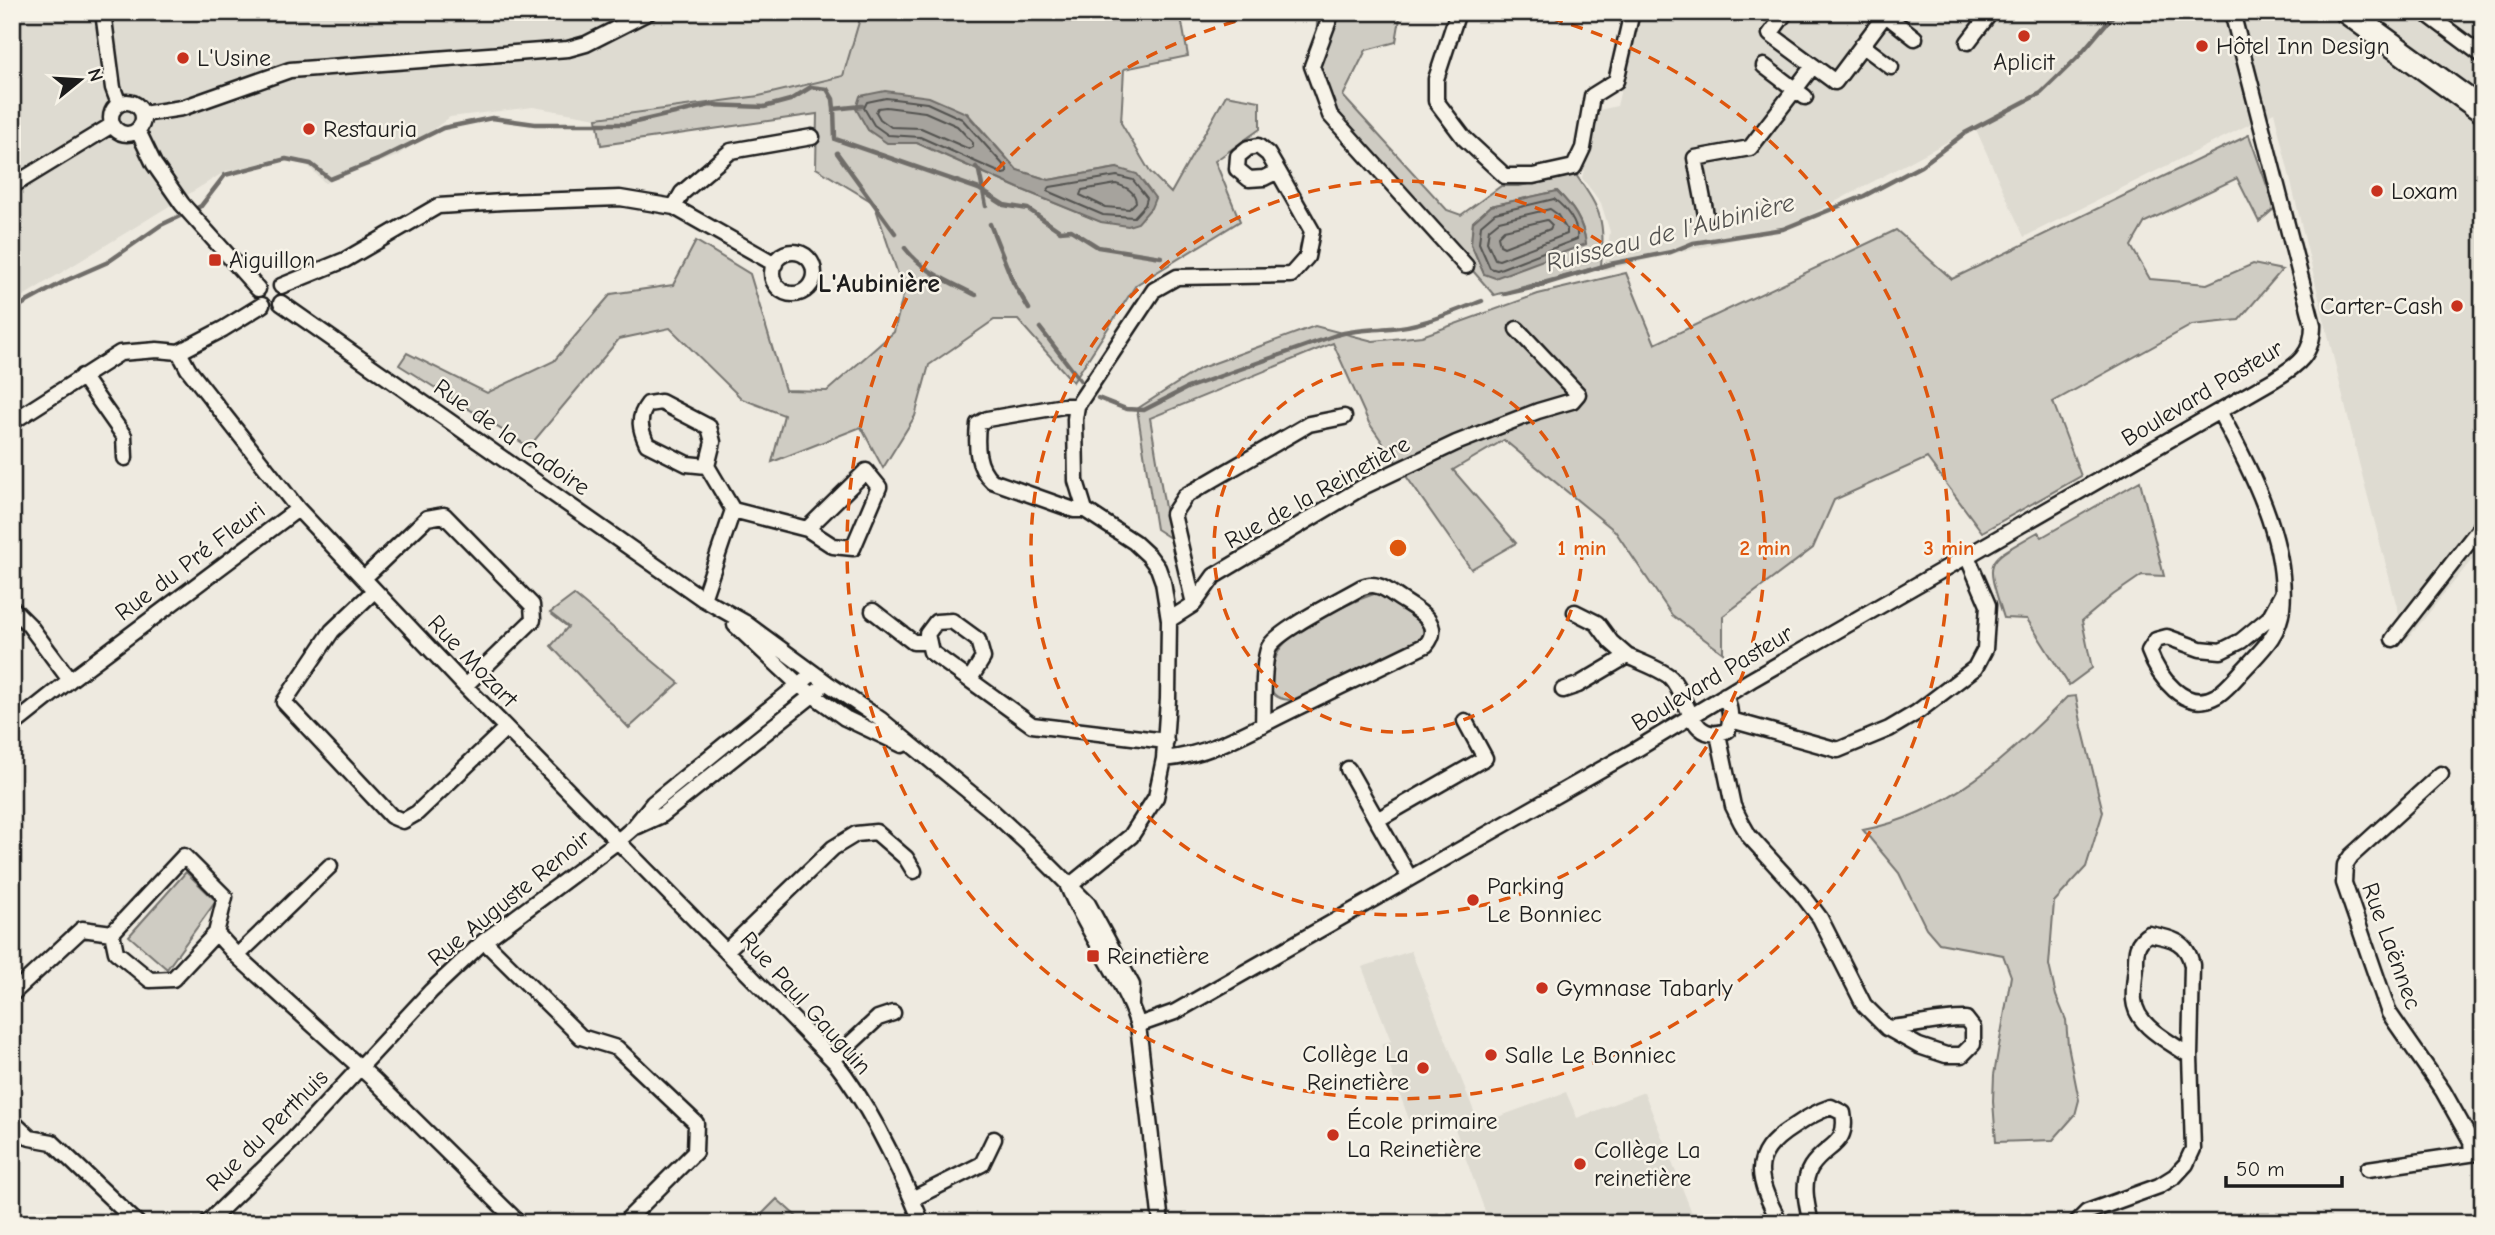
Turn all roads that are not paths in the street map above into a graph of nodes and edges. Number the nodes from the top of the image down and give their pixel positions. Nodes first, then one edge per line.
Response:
1 (103, 12) edge
2 (649, 12) edge
3 (1332, 12) edge
4 (1458, 12) edge
5 (1632, 12) edge
6 (1786, 12) edge
7 (1991, 12) edge
8 (2232, 12) edge
9 (2347, 12) edge
10 (2373, 12) edge
11 (2424, 12) edge
12 (1883, 14) edge
13 (1915, 38) dead end
14 (1968, 42) dead end
15 (1862, 46) junction
16 (2483, 56) edge
17 (1764, 66) dead end
18 (1813, 66) junction
19 (1891, 67) dead end
20 (2483, 92) edge
21 (1800, 93) junction
22 (119, 104) junction
23 (2483, 111) edge
24 (143, 114) junction
25 (112, 125) junction
26 (138, 131) junction
27 (812, 137) dead end
28 (1278, 172) dead end
29 (12, 186) edge
30 (674, 207) junction
31 (1706, 215) dead end
32 (775, 264) dead end
33 (1466, 266) dead end
34 (281, 286) junction
35 (258, 289) junction
36 (281, 303) junction
37 (262, 305) junction
38 (1517, 329) dead end
39 (179, 352) junction
40 (82, 376) junction
41 (1077, 406) junction
42 (2219, 411) junction
43 (1344, 417) dead end
44 (12, 422) edge
45 (125, 458) dead end
46 (707, 466) junction
47 (298, 509) junction
48 (733, 510) junction
49 (1086, 510) junction
50 (2483, 524) edge
51 (807, 530) junction
52 (1967, 556) junction
53 (364, 578) junction
54 (374, 591) junction
55 (2282, 594) junction
56 (703, 599) junction
57 (1194, 604) junction
58 (718, 608) junction
59 (14, 610) edge
60 (873, 611) dead end
61 (1575, 612) dead end
62 (1169, 620) junction
63 (2393, 639) dead end
64 (929, 642) junction
65 (1627, 656) junction
66 (813, 673) junction
67 (970, 679) junction
68 (70, 680) junction
69 (827, 683) junction
70 (799, 685) junction
71 (465, 686) junction
72 (1563, 690) dead end
73 (813, 695) junction
74 (1725, 695) junction
75 (1690, 716) junction
76 (1731, 720) junction
77 (1465, 721) dead end
78 (1263, 725) junction
79 (12, 726) edge
80 (506, 728) junction
81 (744, 730) junction
82 (1718, 734) junction
83 (1166, 741) junction
84 (754, 743) junction
85 (916, 751) junction
86 (711, 757) junction
87 (1164, 759) junction
88 (722, 768) junction
89 (1348, 769) dead end
90 (2441, 774) dead end
91 (1377, 820) junction
92 (633, 828) junction
93 (618, 841) junction
94 (330, 866) dead end
95 (914, 871) dead end
96 (1409, 877) junction
97 (1069, 887) junction
98 (112, 933) junction
99 (216, 933) junction
100 (484, 941) junction
101 (727, 950) junction
102 (237, 956) junction
103 (12, 994) edge
104 (894, 1013) dead end
105 (1138, 1025) junction
106 (1887, 1028) junction
107 (2190, 1056) junction
108 (833, 1060) junction
109 (359, 1068) junction
110 (14, 1123) edge
111 (994, 1139) dead end
112 (2477, 1152) edge
113 (2368, 1169) dead end
114 (912, 1199) junction
115 (137, 1223) edge
116 (207, 1223) edge
117 (519, 1223) edge
118 (624, 1223) edge
119 (922, 1223) edge
120 (1161, 1223) edge
121 (1780, 1223) edge
122 (1811, 1223) edge
123 (2076, 1223) edge

1 - 22 street
2 - 24 street
3 - 33 street
4 - 5 street
6 - 18 street
7 - 14 street
8 - 42 street, Boulevard Pasteur
9 - 23 main road
10 - 20 main road
11 - 16 street
12 - 13 street
12 - 15 street
15 - 18 street
15 - 19 street
17 - 21 street
18 - 21 street
21 - 31 street
22 - 24 street
22 - 25 street
24 - 26 street
25 - 26 street
25 - 29 street
26 - 35 street
27 - 30 street
28 - 41 street
30 - 32 street
30 - 34 street
34 - 35 street
34 - 36 street
35 - 37 street
36 - 37 street
36 - 56 street, Rue de la Cadoire
37 - 39 street
38 - 57 street, Rue de la Reinetière
39 - 40 street
39 - 47 street, Rue du Pré Fleuri
40 - 44 street
40 - 45 street
41 - 49 street
41 - 49 street
42 - 52 street, Boulevard Pasteur
42 - 55 street
43 - 57 street
46 - 46 street
46 - 48 street
47 - 53 street, Rue Mozart
47 - 68 street, Rue du Pré Fleuri
48 - 51 street
48 - 56 street
49 - 62 street
50 - 63 street
51 - 51 street
52 - 74 street, Boulevard Pasteur
52 - 76 street
53 - 54 street, Rue Mozart
53 - 71 street
54 - 71 street, Rue Mozart
54 - 80 street
55 - 55 street
56 - 58 street, Rue de la Cadoire
57 - 62 street, Rue de la Reinetière
58 - 66 street, Rue de la Cadoire
58 - 70 street, Rue de la Cadoire
59 - 68 street
60 - 64 street
61 - 65 street
62 - 83 street
64 - 67 street
64 - 67 street
65 - 72 street
65 - 75 street
66 - 69 street, Rue de la Cadoire
66 - 70 street, Rue Auguste Renoir
67 - 83 street
68 - 79 street, Rue du Pré Fleuri
69 - 73 street, Rue Auguste Renoir
69 - 85 street, Rue de la Cadoire
70 - 73 street, Rue de la Cadoire
70 - 81 street, Rue Auguste Renoir
71 - 80 street, Rue Mozart
73 - 84 street, Rue Auguste Renoir
73 - 85 street, Rue de la Cadoire
74 - 75 street, Boulevard Pasteur
74 - 76 street
75 - 82 street
75 - 96 street, Boulevard Pasteur
76 - 82 street
77 - 91 street
78 - 78 street
78 - 87 street
80 - 93 street, Rue Mozart
81 - 84 street
81 - 86 street, Rue Auguste Renoir
82 - 106 street
83 - 87 street
84 - 88 street, Rue Auguste Renoir
85 - 97 street, Rue de la Cadoire
86 - 88 street
86 - 92 street, Rue Auguste Renoir
87 - 97 street
88 - 92 street, Rue Auguste Renoir
89 - 91 street
90 - 112 street, Rue Laënnec
91 - 96 street
92 - 93 street, Rue Auguste Renoir
93 - 100 street, Rue Auguste Renoir
93 - 101 street, Rue Paul Gauguin
94 - 102 street
95 - 101 street
96 - 105 street, Boulevard Pasteur
97 - 105 street, Rue de la Cadoire
98 - 99 street
98 - 99 street
98 - 103 street
99 - 102 street
100 - 109 street, Rue Auguste Renoir
100 - 118 street
101 - 108 street, Rue Paul Gauguin
102 - 109 street
104 - 108 street
105 - 120 street, Rue de la Cadoire
106 - 106 street
107 - 107 street
107 - 123 street
108 - 114 street, Rue Paul Gauguin
109 - 116 street, Rue du Perthuis
109 - 117 street
110 - 115 street
111 - 114 street
112 - 113 street, Rue Laënnec
114 - 119 street, Rue Paul Gauguin
121 - 122 street

